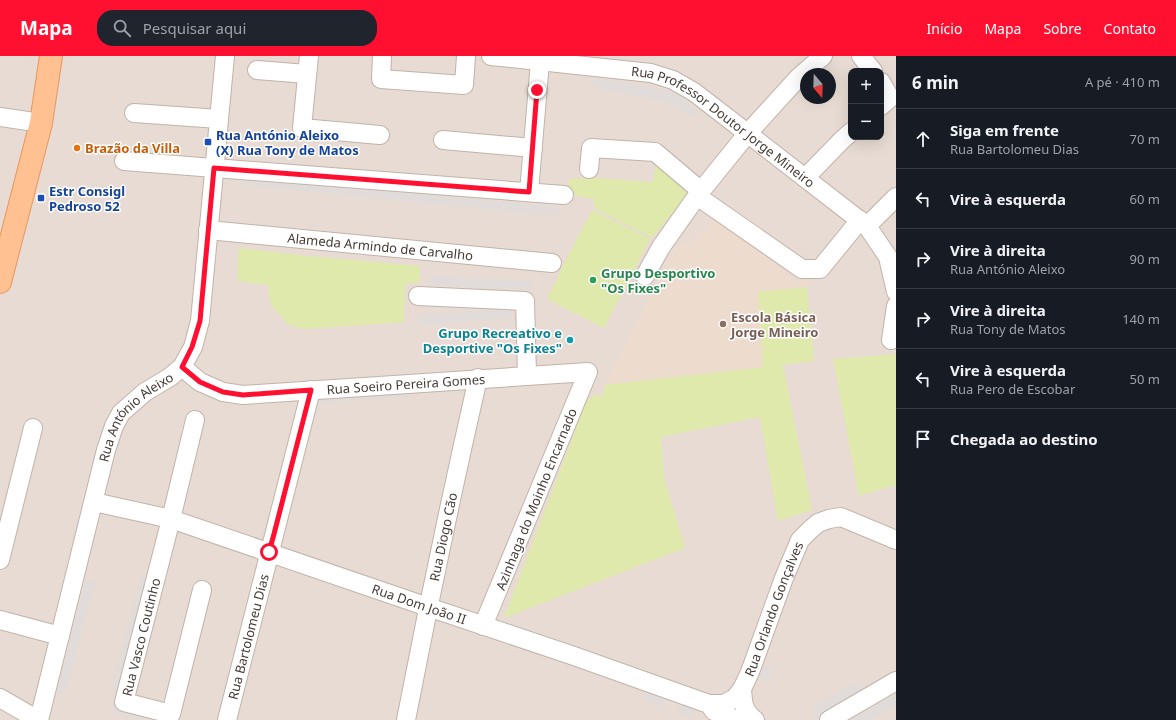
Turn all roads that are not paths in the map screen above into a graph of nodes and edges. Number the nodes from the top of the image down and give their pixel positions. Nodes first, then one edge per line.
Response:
1 (51, 56) edge
2 (225, 56) edge
3 (309, 56) edge
4 (382, 56) edge
5 (466, 56) edge
6 (491, 56) edge
7 (823, 56) edge
8 (861, 56) edge
9 (562, 60) edge
10 (540, 62) junction
11 (871, 68) edge
12 (257, 70) dead end
13 (307, 74) junction
14 (884, 89) edge
15 (889, 100) edge
16 (134, 113) dead end
17 (0, 117) edge
18 (219, 119) junction
19 (41, 123) junction
20 (747, 134) junction
21 (380, 135) dead end
22 (848, 135) edge
23 (443, 140) dead end
24 (533, 148) junction
25 (124, 161) dead end
26 (214, 168) junction
27 (590, 169) dead end
28 (805, 178) junction
29 (529, 192) junction
30 (699, 193) junction
31 (564, 196) dead end
32 (896, 197) edge
33 (864, 223) junction
34 (208, 230) junction
35 (552, 263) dead end
36 (645, 276) dead end
37 (0, 282) edge
38 (896, 292) edge
39 (418, 296) dead end
40 (896, 306) edge
41 (891, 340) dead end
42 (182, 367) junction
43 (588, 372) joint
44 (527, 375) junction
45 (478, 378) junction
46 (311, 390) junction
47 (194, 420) dead end
48 (32, 428) dead end
49 (94, 502) junction
50 (171, 519) junction
51 (896, 540) edge
52 (269, 552) junction
53 (0, 560) edge
54 (202, 590) dead end
55 (428, 607) junction
56 (0, 620) edge
57 (483, 626) junction
58 (60, 636) junction
59 (896, 681) edge
60 (742, 689) junction
61 (0, 698) edge
62 (709, 704) junction
63 (39, 720) edge
64 (227, 720) edge
65 (406, 720) edge
66 (737, 720) edge
67 (755, 720) edge
68 (829, 720) edge

1 - 19 main road
2 - 18 street, Rua António Aleixo
3 - 13 street
4 - 5 street
6 - 10 street, Rua Professor Doutor Jorge Mineiro
7 - 20 street
8 - 11 street
9 - 10 street, Rua Professor Doutor Jorge Mineiro
9 - 20 street, Rua Professor Doutor Jorge Mineiro
10 - 24 street
12 - 13 street
13 - 21 street
14 - 15 street
16 - 18 street
17 - 19 street
18 - 26 street, Rua António Aleixo
19 - 37 main road
20 - 28 street, Rua Professor Doutor Jorge Mineiro
20 - 30 street
22 - 28 street
23 - 24 street
24 - 29 street
25 - 26 street
26 - 29 street
26 - 34 street, Rua António Aleixo
27 - 30 street
28 - 33 street, Rua Professor Doutor Jorge Mineiro
29 - 31 street
30 - 33 street
30 - 36 street
32 - 33 street
33 - 38 street, Rua Professor Doutor Jorge Mineiro
34 - 35 street, Alameda Armindo de Carvalho
34 - 42 street, Rua António Aleixo
39 - 44 street
40 - 41 street
42 - 46 street, Rua Soeiro Pereira Gomes
42 - 49 street, Rua António Aleixo
43 - 44 street, Rua Soeiro Pereira Gomes
43 - 57 street, Azinhaga do Moinho Encarnado
44 - 45 street, Rua Soeiro Pereira Gomes
45 - 46 street, Rua Soeiro Pereira Gomes
45 - 55 street, Rua Diogo Cão
46 - 52 street, Rua Bartolomeu Dias
47 - 50 street
48 - 53 street
49 - 50 street, Rua Dom João II
49 - 58 street, Rua António Aleixo
50 - 52 street, Rua Dom João II
50 - 54 street, Rua Vasco Coutinho
51 - 60 street, Rua Orlando Gonçalves
52 - 55 street, Rua Dom João II
52 - 64 street, Rua Bartolomeu Dias
55 - 57 street, Rua Dom João II
55 - 65 street, Rua Diogo Cão
56 - 58 street
57 - 62 street, Rua Dom João II
58 - 63 street, Rua António Aleixo
59 - 68 street
60 - 62 street, Rua Orlando Gonçalves
60 - 67 street, Rua Orlando Gonçalves
61 - 63 street
62 - 66 street, Rua Dom João II

